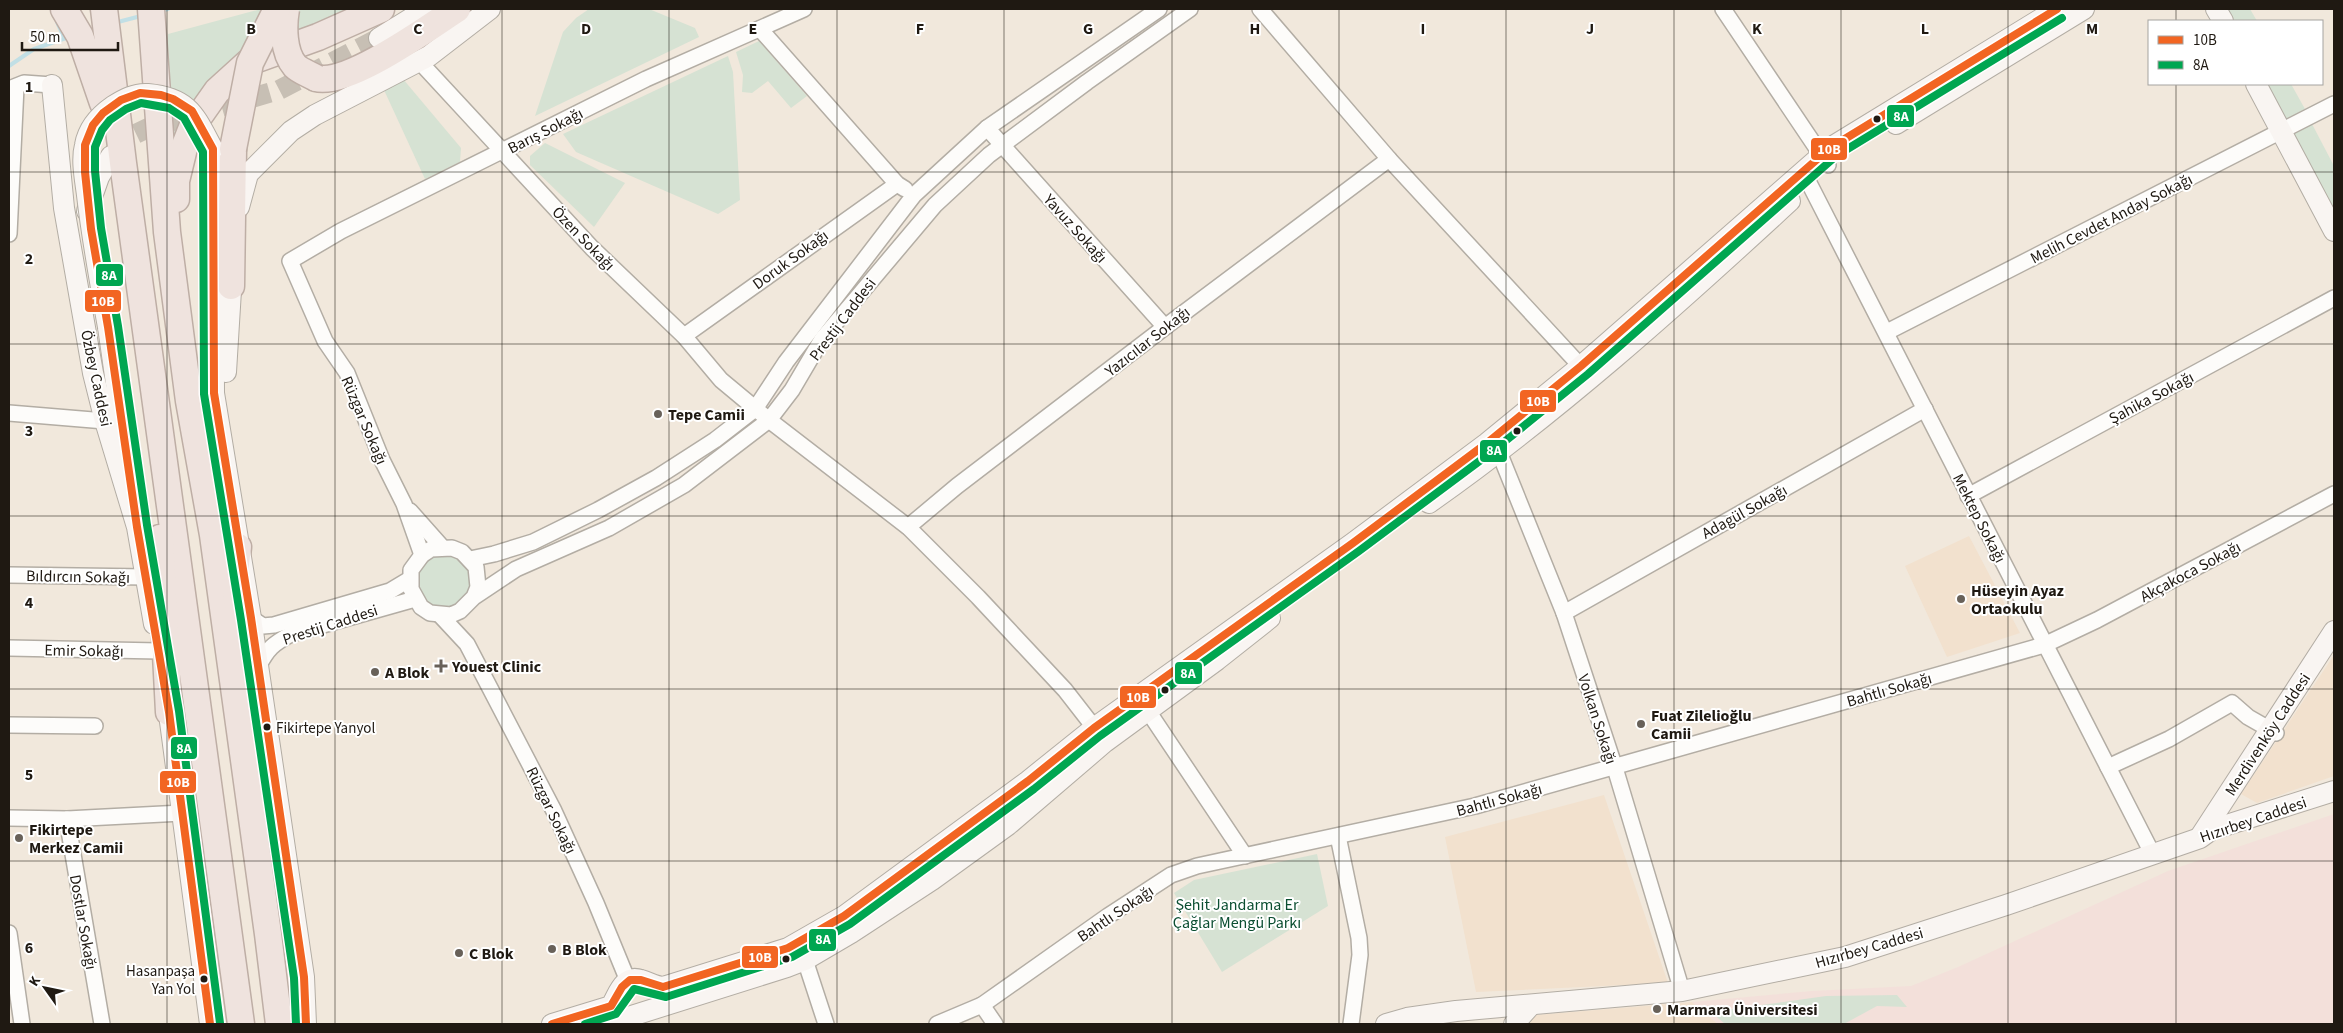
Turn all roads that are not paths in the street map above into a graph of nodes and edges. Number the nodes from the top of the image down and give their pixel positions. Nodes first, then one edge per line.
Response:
1 (64, 9) edge
2 (104, 9) edge
3 (151, 9) edge
4 (277, 9) edge
5 (286, 9) edge
6 (381, 9) edge
7 (426, 9) edge
8 (457, 9) edge
9 (490, 9) edge
10 (804, 9) edge
11 (1159, 9) edge
12 (1190, 9) edge
13 (1260, 9) edge
14 (1723, 9) edge
15 (2057, 9) edge
16 (2084, 9) edge
17 (2216, 9) edge
18 (2222, 20) edge
19 (760, 29) junction
20 (379, 38) tunnel mouth
21 (419, 61) junction
22 (52, 85) joint
23 (2257, 85) edge
24 (12, 88) edge
25 (2334, 104) edge
26 (987, 128) junction
27 (2281, 132) junction
28 (1002, 146) junction
29 (223, 149) junction
30 (503, 151) junction
31 (1389, 159) junction
32 (117, 160) junction
33 (1825, 160) junction
34 (1810, 183) junction
35 (897, 184) junction
36 (914, 195) junction
37 (2334, 231) edge
38 (9, 234) edge
39 (290, 260) joint
40 (231, 286) junction
41 (79, 294) junction
42 (2334, 298) edge
43 (1165, 327) junction
44 (1887, 332) junction
45 (684, 336) junction
46 (148, 342) junction
47 (1586, 372) junction
48 (189, 401) junction
49 (755, 408) junction
50 (1925, 409) junction
51 (9, 413) edge
52 (769, 420) junction
53 (105, 421) junction
54 (1499, 452) junction
55 (226, 464) junction
56 (2334, 494) edge
57 (1968, 496) junction
58 (404, 504) junction
59 (137, 527) junction
60 (908, 527) junction
61 (238, 547) junction
62 (442, 547) junction
63 (422, 555) junction
64 (470, 559) junction
65 (9, 575) edge
66 (146, 577) junction
67 (410, 579) junction
68 (474, 597) junction
69 (415, 599) junction
70 (460, 611) junction
71 (1564, 613) junction
72 (440, 615) junction
73 (251, 618) junction
74 (2334, 631) edge
75 (467, 644) junction
76 (2044, 645) junction
77 (2334, 646) edge
78 (9, 648) edge
79 (159, 652) junction
80 (258, 666) junction
81 (1148, 711) junction
82 (168, 712) junction
83 (9, 726) edge
84 (95, 726) dead end
85 (2273, 731) junction
86 (1100, 735) junction
87 (1614, 768) junction
88 (2108, 768) junction
89 (2334, 791) edge
90 (182, 813) junction
91 (9, 818) edge
92 (67, 820) junction
93 (2205, 834) junction
94 (1338, 836) junction
95 (2152, 853) junction
96 (1245, 856) junction
97 (9, 934) edge
98 (805, 960) junction
99 (631, 986) junction
100 (1682, 991) junction
101 (982, 1005) junction
102 (1531, 1005) junction
103 (643, 1012) junction
104 (22, 1024) edge
105 (102, 1024) edge
106 (210, 1024) edge
107 (241, 1024) edge
108 (279, 1024) edge
109 (282, 1024) edge
110 (306, 1024) edge
111 (552, 1024) edge
112 (606, 1024) edge
113 (826, 1024) edge
114 (937, 1024) edge
115 (995, 1024) edge
116 (1350, 1024) edge
117 (1386, 1024) edge
118 (1514, 1024) edge

1 - 32 highway
2 - 32 highway
3 - 48 highway
4 - 29 highway, bridge
5 - 8 highway, bridge
6 - 48 highway
7 - 20 main road
9 - 21 main road
10 - 19 street, Barış Sokağı
11 - 26 street, Prestij Caddesi
12 - 28 street, Prestij Caddesi
13 - 31 street
14 - 33 street
15 - 33 main road
16 - 33 main road
17 - 18 main road
19 - 30 street, Barış Sokağı
19 - 35 street
21 - 30 street, Özen Sokağı
21 - 40 main road
22 - 24 street
22 - 41 main road, Özbey Caddesi
23 - 27 main road
24 - 38 street
25 - 27 street, Melih Cevdet Anday Sokağı
26 - 28 street, Yavuz Sokağı
26 - 36 street, Prestij Caddesi
27 - 37 main road
27 - 44 street, Melih Cevdet Anday Sokağı
28 - 43 street, Yavuz Sokağı
28 - 52 street, Prestij Caddesi
29 - 40 highway
29 - 55 main road
29 - 59 main road, bridge
30 - 39 street, Barış Sokağı
30 - 45 street, Özen Sokağı
31 - 43 street, Yazıcılar Sokağı
31 - 47 street
32 - 41 main road
32 - 46 highway
33 - 34 main road
33 - 47 main road
34 - 44 street, Mektep Sokağı
34 - 47 main road
35 - 36 street
35 - 45 street, Doruk Sokağı
36 - 49 street, Prestij Caddesi
39 - 58 street, Rüzgar Sokağı
40 - 55 main road
41 - 53 main road, Özbey Caddesi
42 - 57 street, Şahika Sokağı
43 - 60 street, Yazıcılar Sokağı
44 - 50 street, Mektep Sokağı
45 - 49 street, Özen Sokağı
46 - 82 highway
46 - 107 highway
47 - 54 main road
47 - 86 main road
48 - 108 highway
49 - 52 street, Özen Sokağı
49 - 64 street, Prestij Caddesi
50 - 57 street, Mektep Sokağı
50 - 71 street, Adagül Sokağı
51 - 53 street
52 - 60 street, Özen Sokağı
52 - 68 street, Prestij Caddesi
53 - 59 main road, Özbey Caddesi
54 - 71 street, Volkan Sokağı
54 - 81 main road
55 - 61 main road
56 - 76 street, Akçakoca Sokağı
57 - 76 street, Mektep Sokağı
58 - 62 street
58 - 63 street, Rüzgar Sokağı
59 - 66 main road, Özbey Caddesi
60 - 86 street, Özen Sokağı
61 - 73 main road
61 - 109 highway
62 - 63 street
62 - 64 street
63 - 67 street
64 - 68 street
65 - 66 street, Bıldırcın Sokağı
66 - 79 main road, Özbey Caddesi
67 - 69 street
67 - 73 street, Prestij Caddesi
68 - 70 street, Prestij Caddesi
69 - 72 street
69 - 80 street, Prestij Caddesi
70 - 72 street
70 - 75 street
71 - 87 street, Volkan Sokağı
72 - 75 street
73 - 80 main road
74 - 85 main road, Merdivenköy Caddesi
75 - 99 street, Rüzgar Sokağı
76 - 87 street, Bahtlı Sokağı
76 - 88 street, Mektep Sokağı
77 - 85 main road
78 - 79 street, Emir Sokağı
79 - 82 main road, Özbey Caddesi
80 - 110 main road
81 - 86 main road
81 - 96 street
82 - 90 main road, Özbey Caddesi
83 - 84 street
85 - 88 street
85 - 93 main road
86 - 98 main road
86 - 99 main road
87 - 94 street, Bahtlı Sokağı
87 - 100 street, Volkan Sokağı
88 - 95 street, Mektep Sokağı
89 - 93 main road, Hızırbey Caddesi
90 - 92 street
90 - 106 main road, Özbey Caddesi
91 - 92 street
92 - 105 street, Dostlar Sokağı
93 - 95 main road, Hızırbey Caddesi
94 - 96 street, Bahtlı Sokağı
94 - 116 street
95 - 100 main road, Hızırbey Caddesi
96 - 101 street, Bahtlı Sokağı
97 - 104 street
98 - 103 main road
98 - 113 street
99 - 103 main road
99 - 103 main road
99 - 111 main road
100 - 102 main road, Hızırbey Caddesi
101 - 114 street, Bahtlı Sokağı
101 - 115 street
102 - 117 main road, Hızırbey Caddesi
102 - 118 main road
103 - 112 main road

